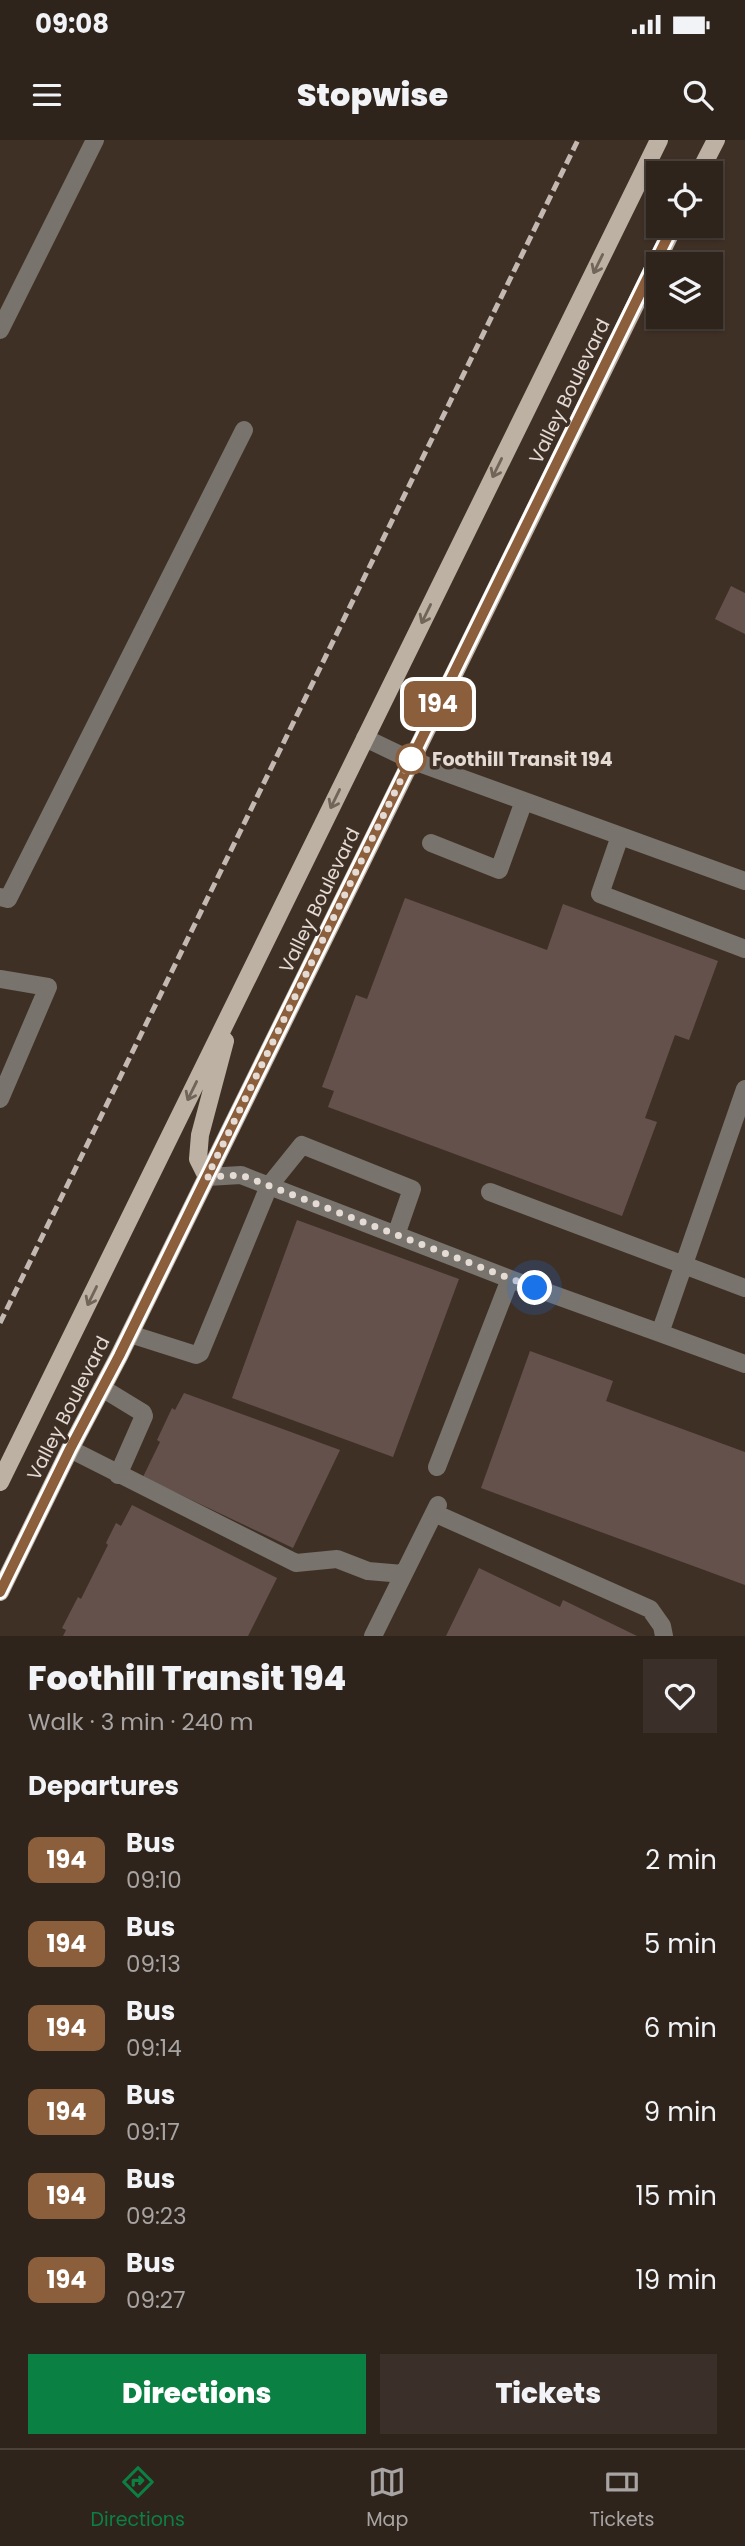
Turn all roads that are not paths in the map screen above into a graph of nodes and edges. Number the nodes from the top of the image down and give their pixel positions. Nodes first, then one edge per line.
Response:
1 (95, 140) edge
2 (659, 140) edge
3 (716, 140) edge
4 (705, 161) edge
5 (668, 238) edge
6 (0, 330) edge
7 (244, 430) dead end
8 (365, 738) junction
9 (411, 760) junction
10 (524, 801) junction
11 (620, 836) junction
12 (431, 843) dead end
13 (745, 881) edge
14 (0, 898) edge
15 (745, 948) edge
16 (0, 979) edge
17 (236, 1001) junction
18 (745, 1089) edge
19 (0, 1100) edge
20 (207, 1177) junction
21 (269, 1186) junction
22 (490, 1192) dead end
23 (396, 1235) junction
24 (684, 1265) junction
25 (510, 1279) junction
26 (745, 1289) edge
27 (660, 1333) junction
28 (130, 1334) junction
29 (745, 1364) edge
30 (102, 1388) junction
31 (70, 1449) junction
32 (437, 1467) dead end
33 (118, 1475) junction
34 (0, 1482) edge
35 (404, 1574) junction
36 (0, 1592) edge
37 (373, 1636) edge
38 (664, 1636) edge

1 - 6 street
2 -> 8 main road, Valley Boulevard
3 - 4 main road
5 - 9 main road, Valley Boulevard
7 - 14 street
8 - 9 street
8 -> 17 main road, Valley Boulevard
9 - 10 street
9 - 20 main road, Valley Boulevard
10 - 11 street
10 - 12 street
11 - 13 street
11 - 15 street
16 - 19 street
17 - 20 main road
17 -> 34 main road, Valley Boulevard
18 - 24 street
20 - 21 street
20 - 28 main road, Valley Boulevard
21 - 23 street
21 - 23 street
21 - 28 street
22 - 24 street
23 - 25 street
24 - 26 street
24 - 27 street
25 - 27 street
25 - 32 street
27 - 29 street
28 - 30 main road, Valley Boulevard
30 - 31 main road, Valley Boulevard
30 - 33 street
31 - 33 street
31 - 36 main road, Valley Boulevard
33 - 35 street
35 - 37 street
35 - 38 street

